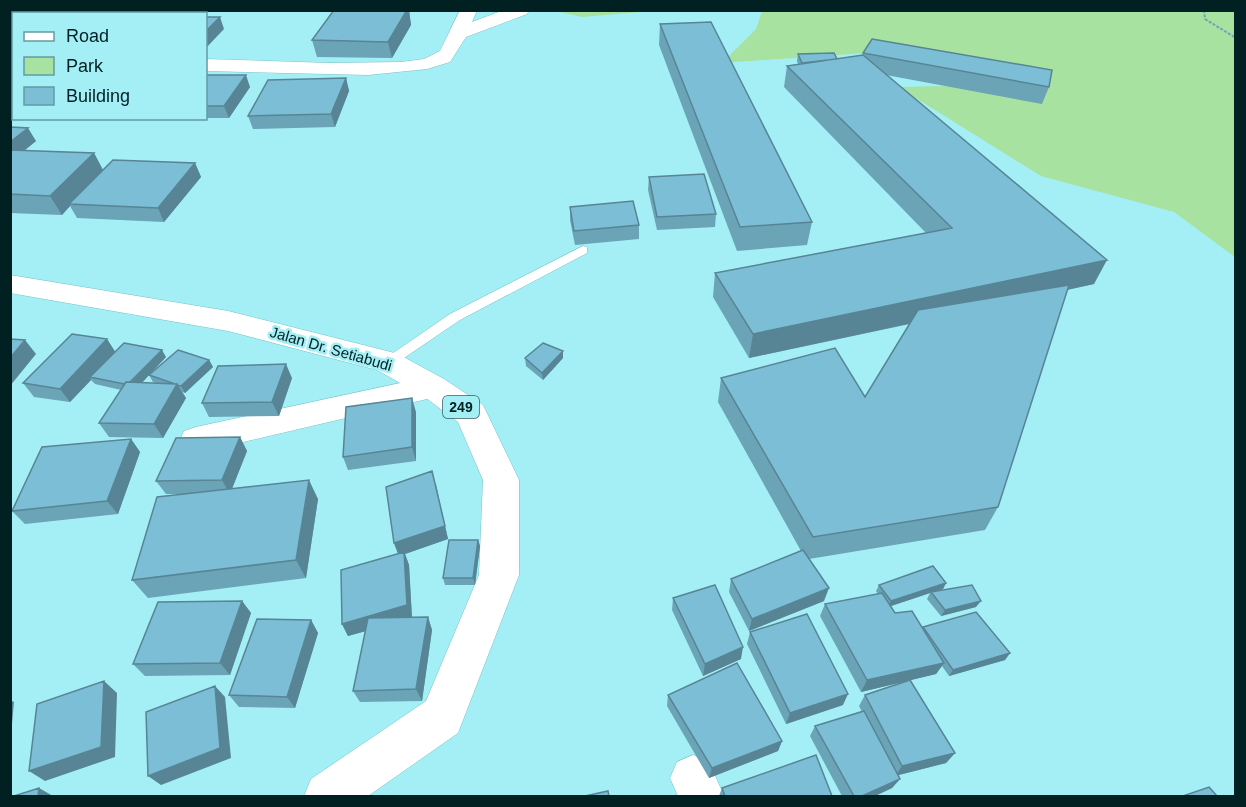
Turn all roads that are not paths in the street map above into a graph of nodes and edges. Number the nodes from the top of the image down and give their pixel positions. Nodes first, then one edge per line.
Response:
1 (469, 10) edge
2 (521, 10) edge
3 (32, 11) edge
4 (54, 12) edge
5 (458, 34) junction
6 (207, 65) edge
7 (583, 250) edge
8 (10, 284) edge
9 (387, 362) junction
10 (433, 387) junction
11 (196, 440) edge
12 (328, 796) edge

1 - 5 street
2 - 5 street
3 - 4 lane
5 - 6 street
7 - 9 lane
8 - 9 main road, Jalan Dr. Setiabudi / 249
9 - 10 main road, Jalan Dr. Setiabudi / 249
10 - 11 street
10 - 12 main road, Jalan Dr. Setiabudi / 249

